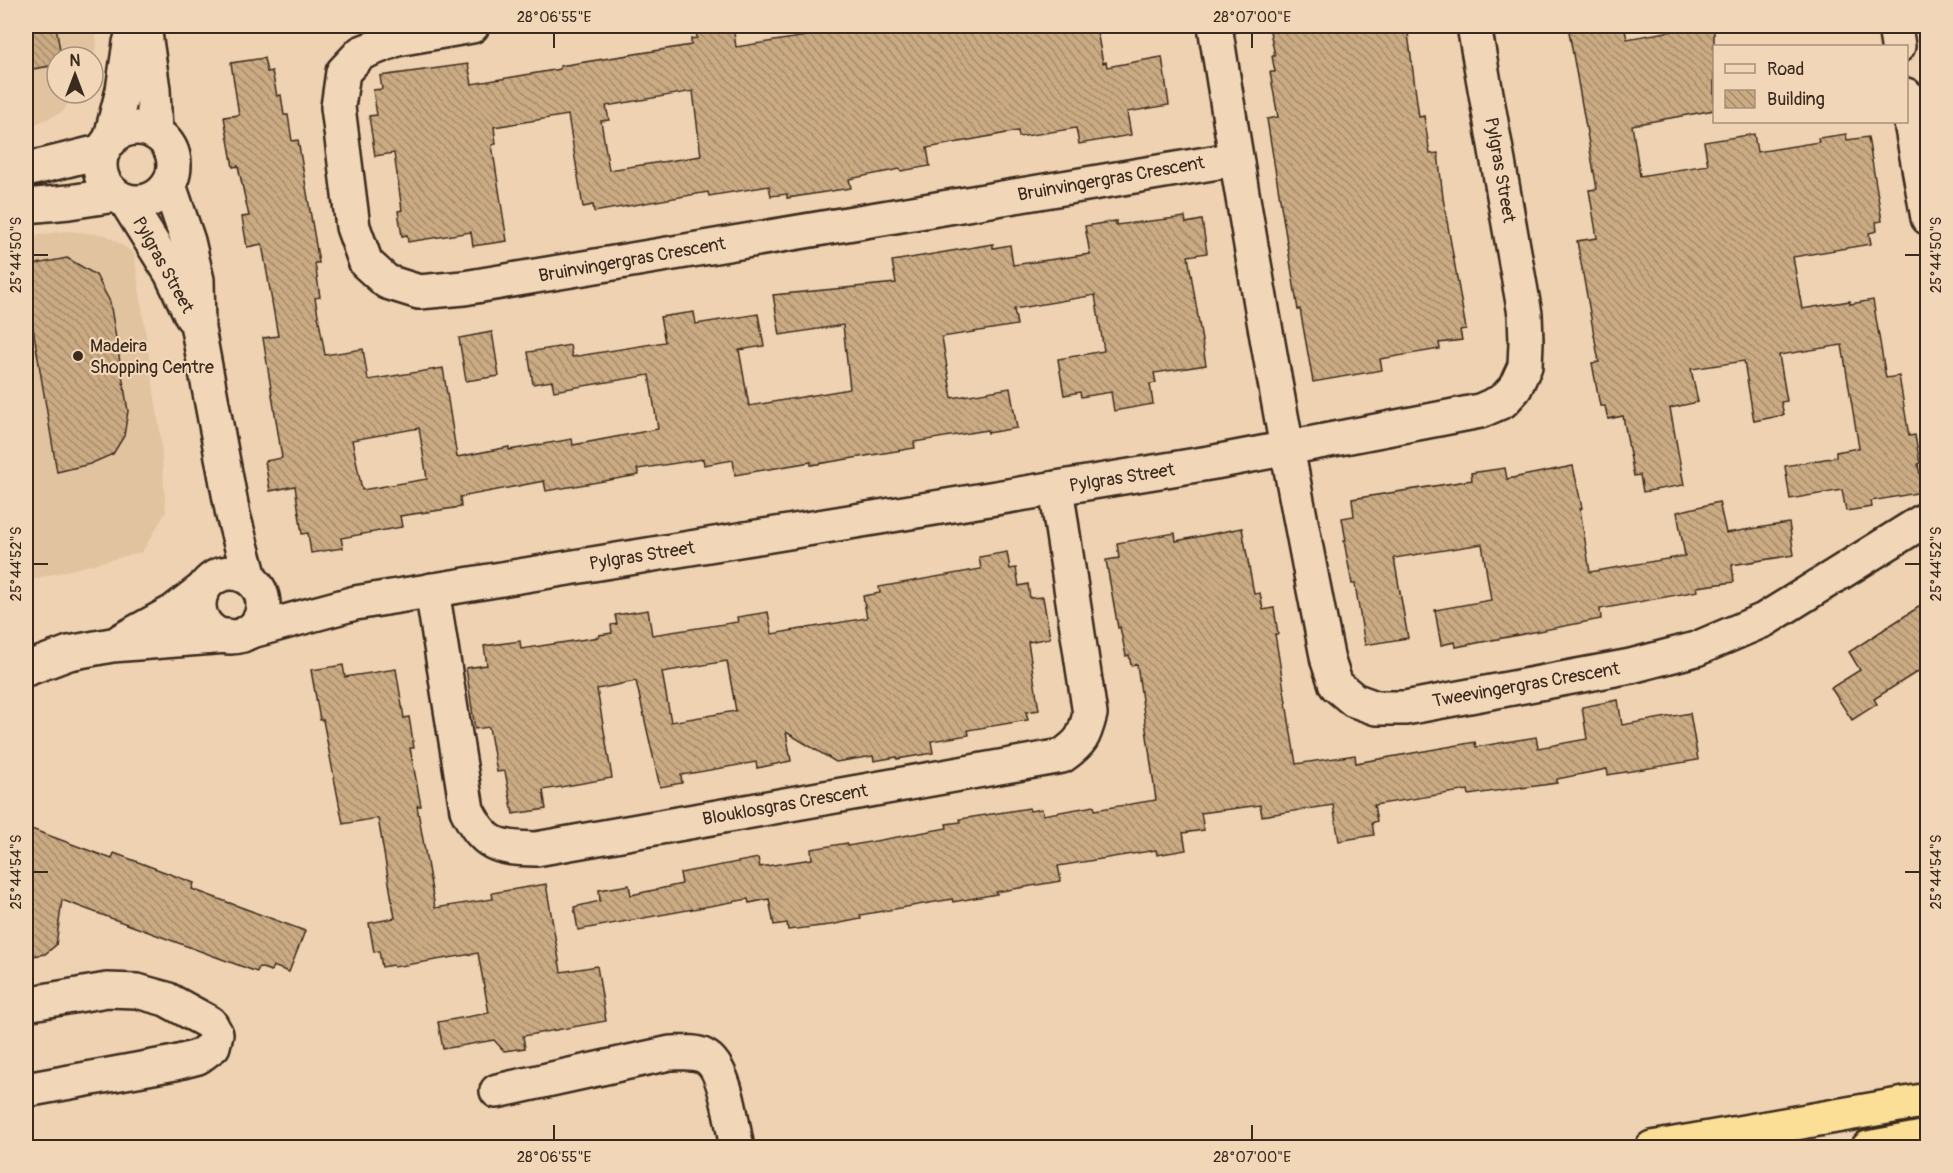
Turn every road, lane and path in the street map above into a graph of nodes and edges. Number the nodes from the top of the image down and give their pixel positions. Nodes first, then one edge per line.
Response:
1 (135, 26) edge
2 (144, 26) edge
3 (472, 26) edge
4 (1215, 26) edge
5 (1474, 26) edge
6 (1894, 26) edge
7 (1898, 45) edge
8 (1908, 106) edge
9 (155, 133) junction
10 (107, 146) junction
11 (1236, 159) junction
12 (26, 170) edge
13 (169, 185) junction
14 (121, 198) junction
15 (26, 206) edge
16 (1928, 218) edge
17 (198, 329) junction
18 (1286, 448) junction
19 (1056, 488) junction
20 (233, 515) junction
21 (1928, 519) edge
22 (253, 582) junction
23 (207, 584) junction
24 (432, 591) junction
25 (355, 603) junction
26 (237, 634) junction
27 (112, 645) junction
28 (26, 649) edge
29 (69, 653) junction
30 (26, 669) edge
31 (26, 1004) edge
32 (26, 1090) edge
33 (496, 1091) dead end
34 (1928, 1100) edge
35 (1928, 1137) edge
36 (737, 1148) edge
37 (1652, 1148) edge
38 (1868, 1148) edge

1 - 10 street
2 - 9 street
3 - 11 street, Bruinvingergras Crescent
4 - 11 street
5 - 18 street, Pylgras Street
6 - 7 street
8 - 16 street
9 - 10 street
9 - 13 street
10 - 12 street
10 - 14 street
11 - 18 street
13 - 14 street
13 - 17 street, Pylgras Street
14 - 15 street
14 - 17 street, Pylgras Street
17 - 20 street, Pylgras Street
18 - 19 street, Pylgras Street
18 - 21 street, Tweevingergras Crescent
19 - 24 street, Pylgras Street
19 - 24 street, Blouklosgras Crescent
20 - 22 street, Pylgras Street
20 - 23 street
22 - 23 street
22 - 25 street, Pylgras Street
22 - 26 street
23 - 26 street
23 - 27 street, Pylgras Street
24 - 25 street, Pylgras Street
25 - 26 street, Pylgras Street
26 - 27 street, Pylgras Street
27 - 29 street, Pylgras Street
28 - 29 street, Pylgras Street
29 - 30 street, Pylgras Street
31 - 32 street
33 - 36 street
34 - 37 highway
35 - 38 highway

